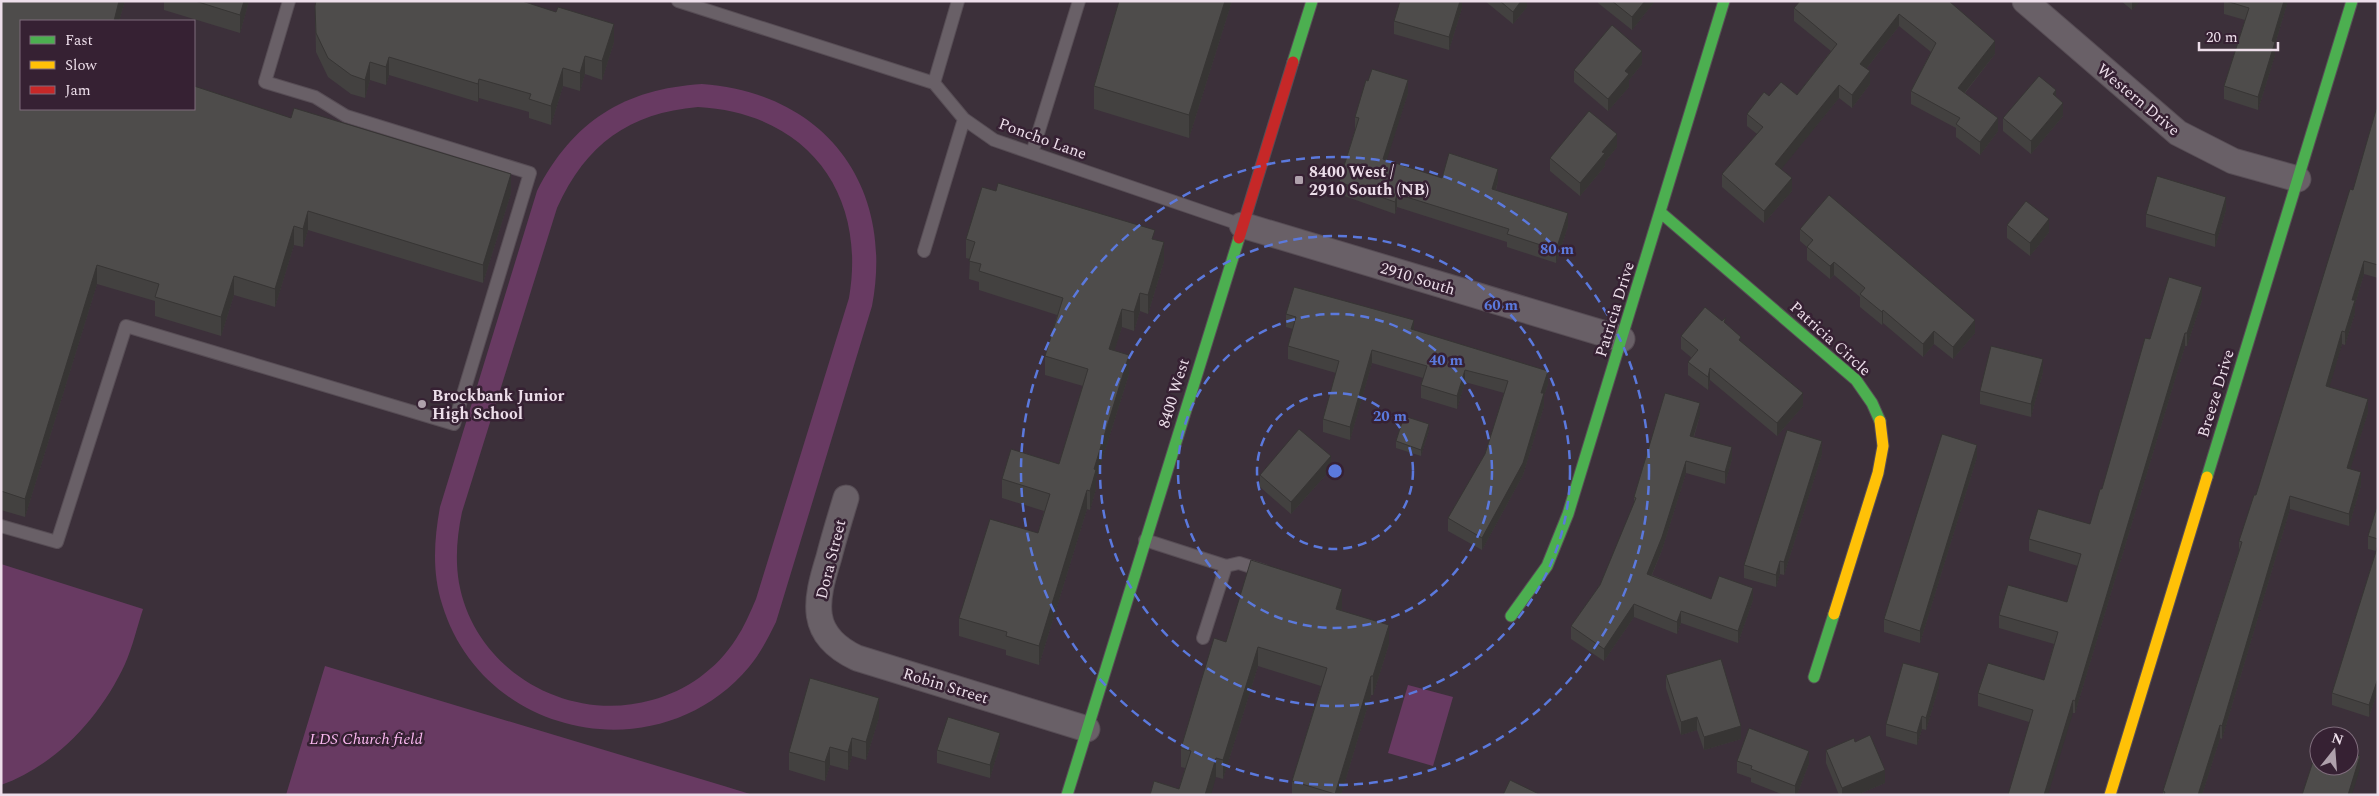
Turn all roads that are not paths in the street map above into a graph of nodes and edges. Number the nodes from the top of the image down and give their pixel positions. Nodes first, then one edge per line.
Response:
1 (289, 1) edge
2 (678, 1) edge
3 (958, 1) edge
4 (1079, 1) edge
5 (1312, 1) edge
6 (1724, 1) edge
7 (2025, 1) edge
8 (2352, 1) edge
9 (934, 83) junction
10 (964, 119) junction
11 (1032, 152) junction
12 (2298, 179) junction
13 (1660, 212) junction
14 (1242, 225) junction
15 (924, 251) dead end
16 (1622, 339) junction
17 (846, 498) dead end
18 (1, 526) edge
19 (1145, 540) junction
20 (1226, 566) junction
21 (1275, 574) edge
22 (1511, 616) dead end
23 (820, 620) joint
24 (1203, 638) dead end
25 (1814, 677) dead end
26 (1087, 729) junction
27 (1067, 795) edge
28 (2110, 795) edge

1 - 18 lane
2 - 9 lane
3 - 9 lane
4 - 11 lane
5 - 14 street, 8400 West
6 - 13 street, Patricia Drive
7 - 12 street, Western Drive
8 - 12 street, Breeze Drive
9 - 10 lane, Poncho Lane
10 - 11 lane, Poncho Lane
10 - 15 lane
11 - 14 lane, Poncho Lane
12 - 28 street, Breeze Drive
13 - 16 street, Patricia Drive
13 - 25 street, Patricia Circle
14 - 16 street, 2910 South
14 - 19 street, 8400 West
16 - 22 street, Patricia Drive
17 - 23 street, Dora Street
19 - 20 lane
19 - 26 street, 8400 West
20 - 21 lane
20 - 24 lane
23 - 26 street, Robin Street
26 - 27 street, 8400 West

